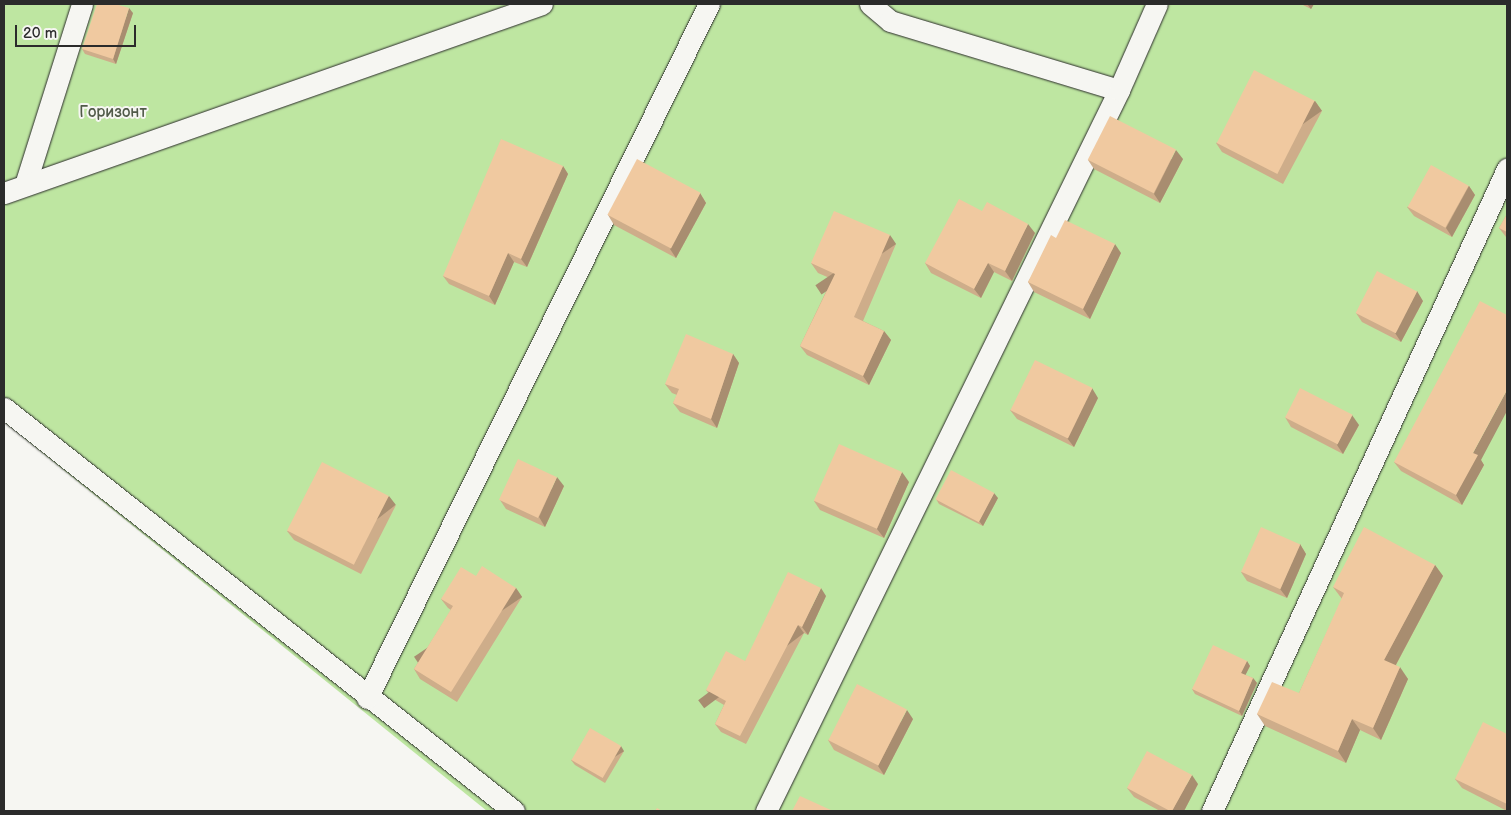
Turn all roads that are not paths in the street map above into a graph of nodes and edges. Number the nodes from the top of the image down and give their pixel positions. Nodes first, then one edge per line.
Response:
1 (82, 4) edge
2 (542, 4) edge
3 (709, 4) edge
4 (870, 4) edge
5 (1157, 4) edge
6 (1120, 90) junction
7 (1507, 168) edge
8 (25, 185) junction
9 (4, 193) edge
10 (4, 408) edge
11 (367, 698) junction
12 (514, 811) edge
13 (766, 811) edge
14 (1212, 811) edge

1 - 8 lane
2 - 8 lane
3 - 11 lane
4 - 6 lane
5 - 6 lane
6 - 13 lane
7 - 14 lane
8 - 9 lane
10 - 11 lane
11 - 12 lane

